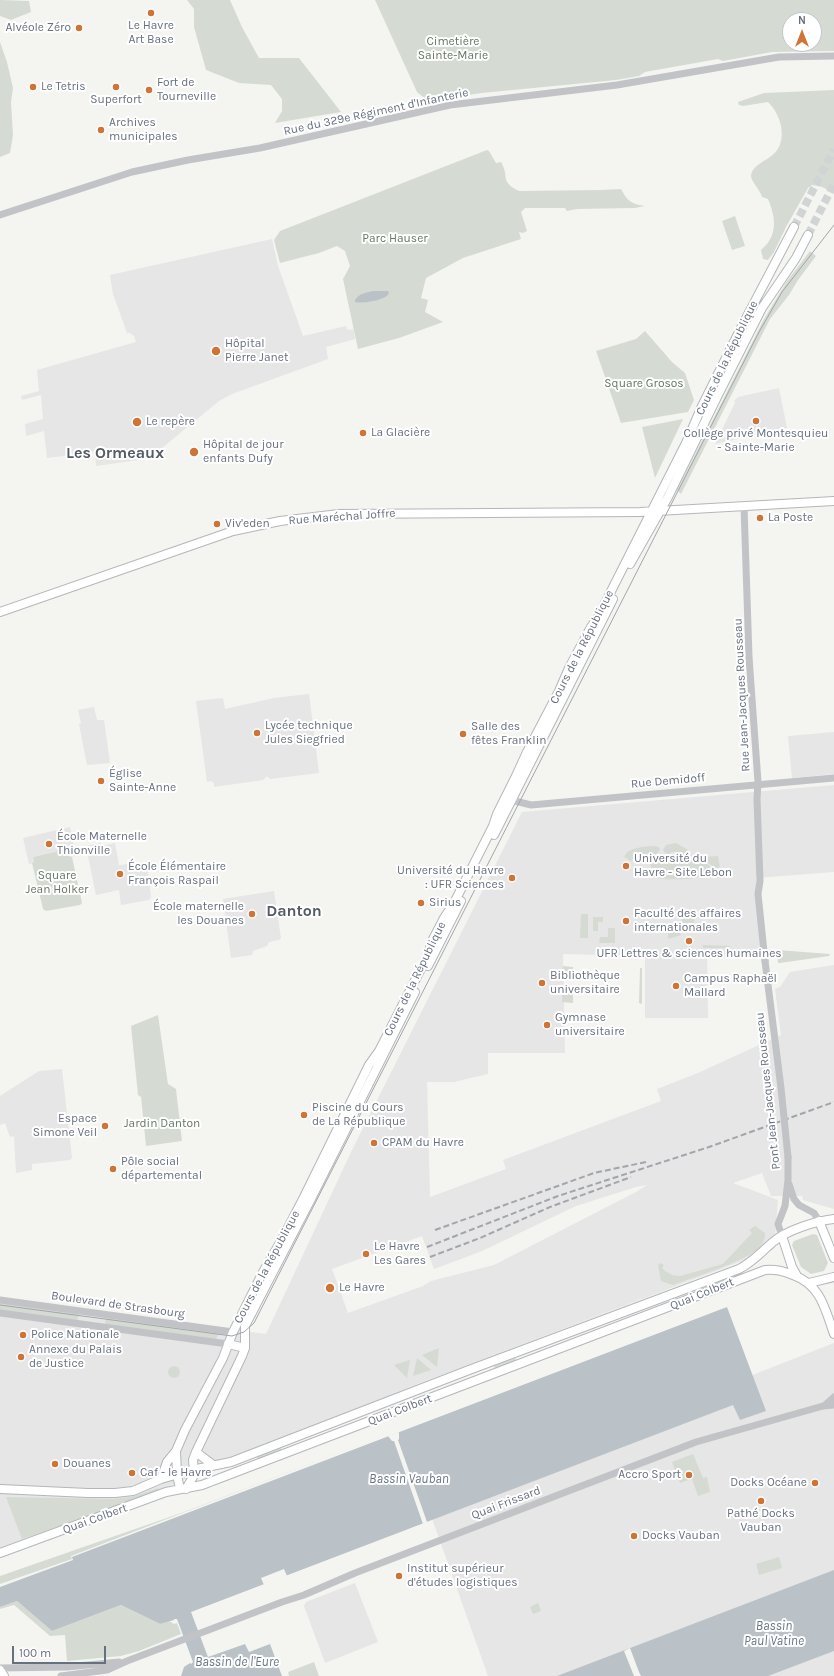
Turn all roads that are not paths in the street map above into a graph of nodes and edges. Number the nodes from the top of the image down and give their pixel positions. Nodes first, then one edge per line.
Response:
1 (834, 56) edge
2 (0, 215) edge
3 (794, 227) tunnel mouth
4 (808, 234) tunnel mouth
5 (834, 501) edge
6 (744, 506) junction
7 (656, 511) junction
8 (0, 612) edge
9 (834, 778) edge
10 (758, 784) junction
11 (508, 800) junction
12 (760, 881) joint
13 (788, 1180) junction
14 (834, 1219) edge
15 (819, 1221) junction
16 (782, 1236) junction
17 (834, 1258) edge
18 (797, 1276) junction
19 (834, 1277) edge
20 (809, 1283) junction
21 (0, 1300) edge
22 (0, 1313) edge
23 (233, 1332) junction
24 (834, 1334) edge
25 (244, 1336) junction
26 (228, 1344) junction
27 (245, 1348) junction
28 (400, 1396) junction
29 (834, 1397) edge
30 (419, 1402) junction
31 (834, 1405) edge
32 (824, 1406) junction
33 (176, 1452) junction
34 (196, 1452) junction
35 (213, 1465) junction
36 (192, 1470) junction
37 (177, 1475) junction
38 (161, 1479) junction
39 (0, 1489) edge
40 (183, 1489) junction
41 (0, 1552) edge
42 (128, 1660) junction
43 (0, 1669) edge
44 (4, 1676) edge
45 (62, 1676) edge

1 - 2 street, Rue du 329e Régiment d'Infanterie
3 - 7 main road, Cours de la République
4 - 7 main road, Cours de la République
5 - 6 main road, Rue Maréchal Joffre
6 - 7 main road, Rue Maréchal Joffre
6 - 10 street, Rue Jean-Jacques Rousseau
7 - 8 main road, Rue Maréchal Joffre
7 - 11 main road, Cours de la République
9 - 10 street, Rue Demidoff
10 - 11 street, Rue Demidoff
10 - 12 street, Rue Jean-Jacques Rousseau
11 - 23 main road, Cours de la République
11 - 25 main road, Cours de la République
12 - 13 street, Pont Jean-Jacques Rousseau, bridge
13 - 15 street, Pont Jean-Jacques Rousseau
13 - 16 street, Pont Jean-Jacques Rousseau
14 - 15 main road, Quai Colbert
15 - 16 main road, Quai Colbert
15 - 17 main road
16 - 18 main road
16 - 28 main road, Quai Colbert
18 - 20 main road, Quai Colbert
18 - 30 main road, Quai Colbert
19 - 20 main road
20 - 24 main road
21 - 23 street, Boulevard de Strasbourg
22 - 26 street, Boulevard de Strasbourg
23 - 25 main road
23 - 26 main road, Cours de la République
25 - 27 main road, Cours de la République
26 - 27 main road
26 - 33 main road, Cours de la République
27 - 34 main road
28 - 30 main road
28 - 35 main road, Quai Colbert
29 - 32 street, Quai Frissard
30 - 40 main road, Quai Colbert
31 - 32 street, Quai Frissard
32 - 42 street, Quai Frissard
33 - 37 main road
33 - 38 main road
34 - 35 main road
34 - 36 main road
35 - 36 main road, Quai Colbert
36 - 37 main road, Quai Colbert
36 - 40 main road
37 - 38 main road, Quai Colbert
37 - 40 main road
38 - 39 main road, Quai Colbert
40 - 41 main road, Quai Colbert
42 - 43 street
42 - 45 street
43 - 44 main road

